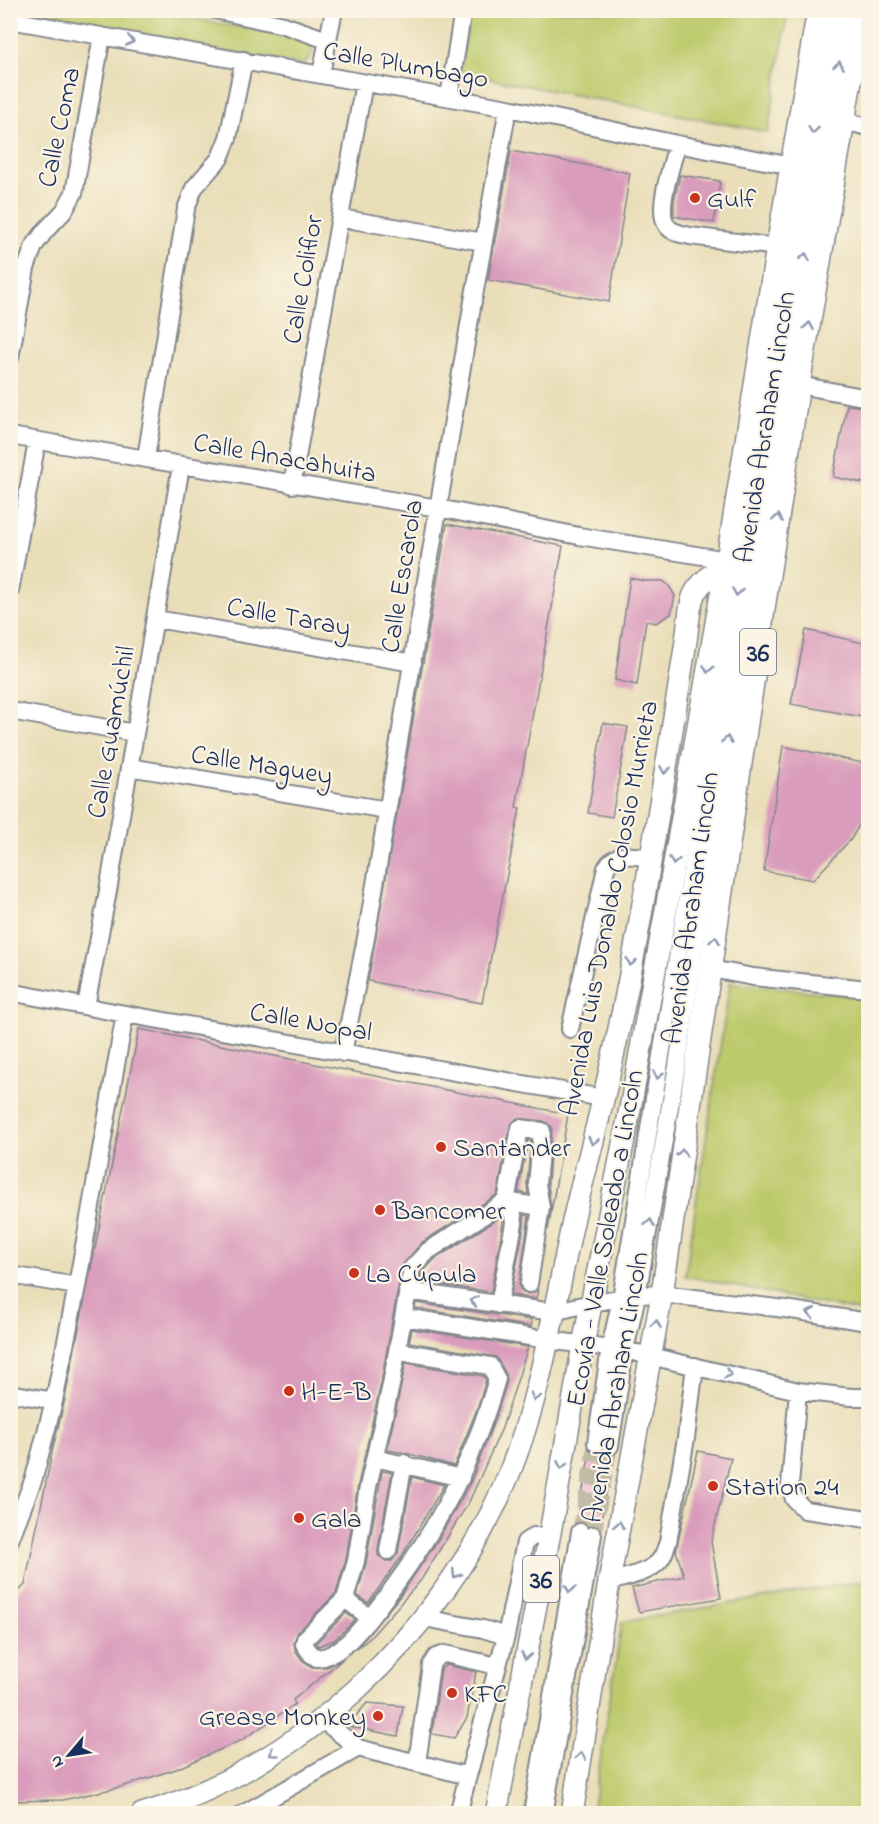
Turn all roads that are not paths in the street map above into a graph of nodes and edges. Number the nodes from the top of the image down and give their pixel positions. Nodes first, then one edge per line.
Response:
1 (215, 10) edge
2 (334, 10) edge
3 (463, 10) edge
4 (818, 10) edge
5 (832, 10) edge
6 (849, 10) edge
7 (863, 10) edge
8 (10, 21) edge
9 (102, 36) junction
10 (327, 40) junction
11 (244, 60) junction
12 (321, 74) junction
13 (364, 82) junction
14 (449, 97) junction
15 (508, 108) junction
16 (844, 121) junction
17 (868, 127) edge
18 (677, 144) junction
19 (792, 166) junction
20 (340, 218) junction
21 (484, 242) junction
22 (777, 247) junction
23 (10, 358) edge
24 (799, 385) junction
25 (868, 398) edge
26 (10, 436) edge
27 (37, 441) junction
28 (146, 458) junction
29 (181, 466) junction
30 (292, 485) junction
31 (438, 508) junction
32 (727, 560) junction
33 (10, 591) edge
34 (156, 619) junction
35 (413, 663) junction
36 (10, 711) edge
37 (135, 733) junction
38 (129, 768) junction
39 (689, 778) junction
40 (387, 810) junction
41 (657, 820) junction
42 (650, 858) junction
43 (711, 969) junction
44 (868, 989) edge
45 (10, 992) edge
46 (649, 1001) junction
47 (86, 1006) junction
48 (125, 1014) junction
49 (570, 1029) dead end
50 (616, 1043) junction
51 (343, 1053) junction
52 (603, 1098) junction
53 (506, 1201) junction
54 (541, 1207) junction
55 (10, 1275) edge
56 (528, 1284) dead end
57 (77, 1286) junction
58 (407, 1291) junction
59 (662, 1294) junction
60 (629, 1297) junction
61 (591, 1303) junction
62 (499, 1305) junction
63 (553, 1312) junction
64 (404, 1317) junction
65 (868, 1322) edge
66 (548, 1340) junction
67 (583, 1345) junction
68 (618, 1349) junction
69 (398, 1351) junction
70 (650, 1355) junction
71 (695, 1366) junction
72 (798, 1391) junction
73 (10, 1393) edge
74 (868, 1397) edge
75 (54, 1401) junction
76 (603, 1444) tunnel mouth
77 (375, 1458) junction
78 (404, 1463) junction
79 (462, 1478) junction
80 (868, 1519) edge
81 (549, 1536) junction
82 (10, 1540) edge
83 (388, 1551) dead end
84 (609, 1582) junction
85 (345, 1599) junction
86 (370, 1618) junction
87 (424, 1618) junction
88 (506, 1636) junction
89 (497, 1666) junction
90 (321, 1719) junction
91 (358, 1748) junction
92 (417, 1763) junction
93 (468, 1776) junction
94 (156, 1812) edge
95 (243, 1814) edge
96 (458, 1814) edge
97 (496, 1814) edge
98 (532, 1814) edge
99 (544, 1814) edge
100 (572, 1814) edge

1 - 10 street, Calle Plumbago
2 - 10 street
3 - 14 street
4 - 19 main road, 36
5 -> 60 street, Ecovía - Valle Soleado a Lincoln
60 -> 6 street
7 - 16 main road, Avenida Abraham Lincoln / 36
8 - 9 street, Calle Plumbago
9 -> 11 street, Calle Plumbago
9 - 23 street, Calle Coma
10 - 12 street
11 - 12 street, Calle Plumbago
11 - 28 street
12 - 13 street, Calle Plumbago
13 - 14 street, Calle Plumbago
13 - 20 street, Calle Coliflor
14 - 15 street, Calle Plumbago
15 - 18 street, Calle Plumbago
15 - 21 street, Calle Escarola
16 - 17 street
24 -> 16 main road, Avenida Abraham Lincoln / 36
18 - 19 street, Calle Plumbago
18 - 22 street
19 - 22 main road, 36
20 - 21 street
20 - 30 street, Calle Coliflor
21 - 31 street, Calle Escarola
22 - 32 main road, 36
24 - 25 street
43 -> 24 main road, Avenida Abraham Lincoln / 36
26 - 27 street, Calle Anacahuita
27 - 28 street, Calle Anacahuita
27 - 33 street
28 - 29 street, Calle Anacahuita
29 - 30 street, Calle Anacahuita
29 - 34 street, Calle Guamúchil
30 - 31 street, Calle Anacahuita
31 - 32 street, Calle Anacahuita
31 - 35 street, Calle Escarola
32 -> 39 main road, 36
32 -> 41 main road, Avenida Luis Donaldo Colosio Murrieta
34 - 35 street, Calle Taray
34 - 37 street, Calle Guamúchil
35 - 40 street, Calle Escarola
36 - 37 street
37 - 38 street, Calle Guamúchil
38 - 40 street, Calle Maguey
38 - 47 street, Calle Guamúchil
39 - 41 main road
39 -> 46 main road, 36
40 - 51 street, Calle Escarola
41 - 42 main road, Avenida Luis Donaldo Colosio Murrieta
42 - 49 street
42 -> 50 main road, Avenida Luis Donaldo Colosio Murrieta
43 - 44 street
59 -> 43 main road, Avenida Abraham Lincoln / 36
45 - 47 street, Calle Nopal
46 - 50 main road
46 - 61 main road, 36
47 - 48 street, Calle Nopal
48 - 51 street, Calle Nopal
48 - 57 street
50 - 52 main road, Avenida Luis Donaldo Colosio Murrieta
51 - 52 street, Calle Nopal
52 -> 63 main road, Avenida Luis Donaldo Colosio Murrieta
53 - 54 street
53 - 54 street
53 - 58 street
53 - 62 street
54 - 56 street
55 - 57 street
57 - 75 street
62 -> 58 street
58 - 64 street
59 - 60 street
65 -> 59 street
70 -> 59 main road, Avenida Abraham Lincoln / 36
60 - 61 street
60 - 68 street
61 - 63 street
61 - 67 main road, 36
62 - 63 street
63 - 66 main road, Avenida Luis Donaldo Colosio Murrieta
64 - 66 street
64 - 69 street
66 - 67 street
66 -> 87 main road, Avenida Luis Donaldo Colosio Murrieta
67 - 68 street
67 -> 81 main road, 36
68 - 70 street
68 - 76 street
69 - 77 street
69 - 79 street
70 - 71 street
84 -> 70 main road, Avenida Abraham Lincoln / 36
71 -> 72 street
71 - 84 street
72 - 74 street
72 - 80 street
73 - 75 street
75 - 82 street
77 - 78 street
77 - 85 street
78 - 79 street
78 - 83 street
79 - 86 street
81 - 88 street
81 -> 97 main road, 36
100 -> 84 main road, Avenida Abraham Lincoln / 36
85 - 86 street
85 - 86 street
87 - 88 street
87 - 90 main road, Avenida Luis Donaldo Colosio Murrieta
88 - 89 street
89 - 92 street
89 - 93 street
90 - 91 street
90 -> 94 main road, Avenida Luis Donaldo Colosio Murrieta
91 - 92 street
91 - 95 street
92 - 93 street
93 - 96 street
99 -> 98 street

